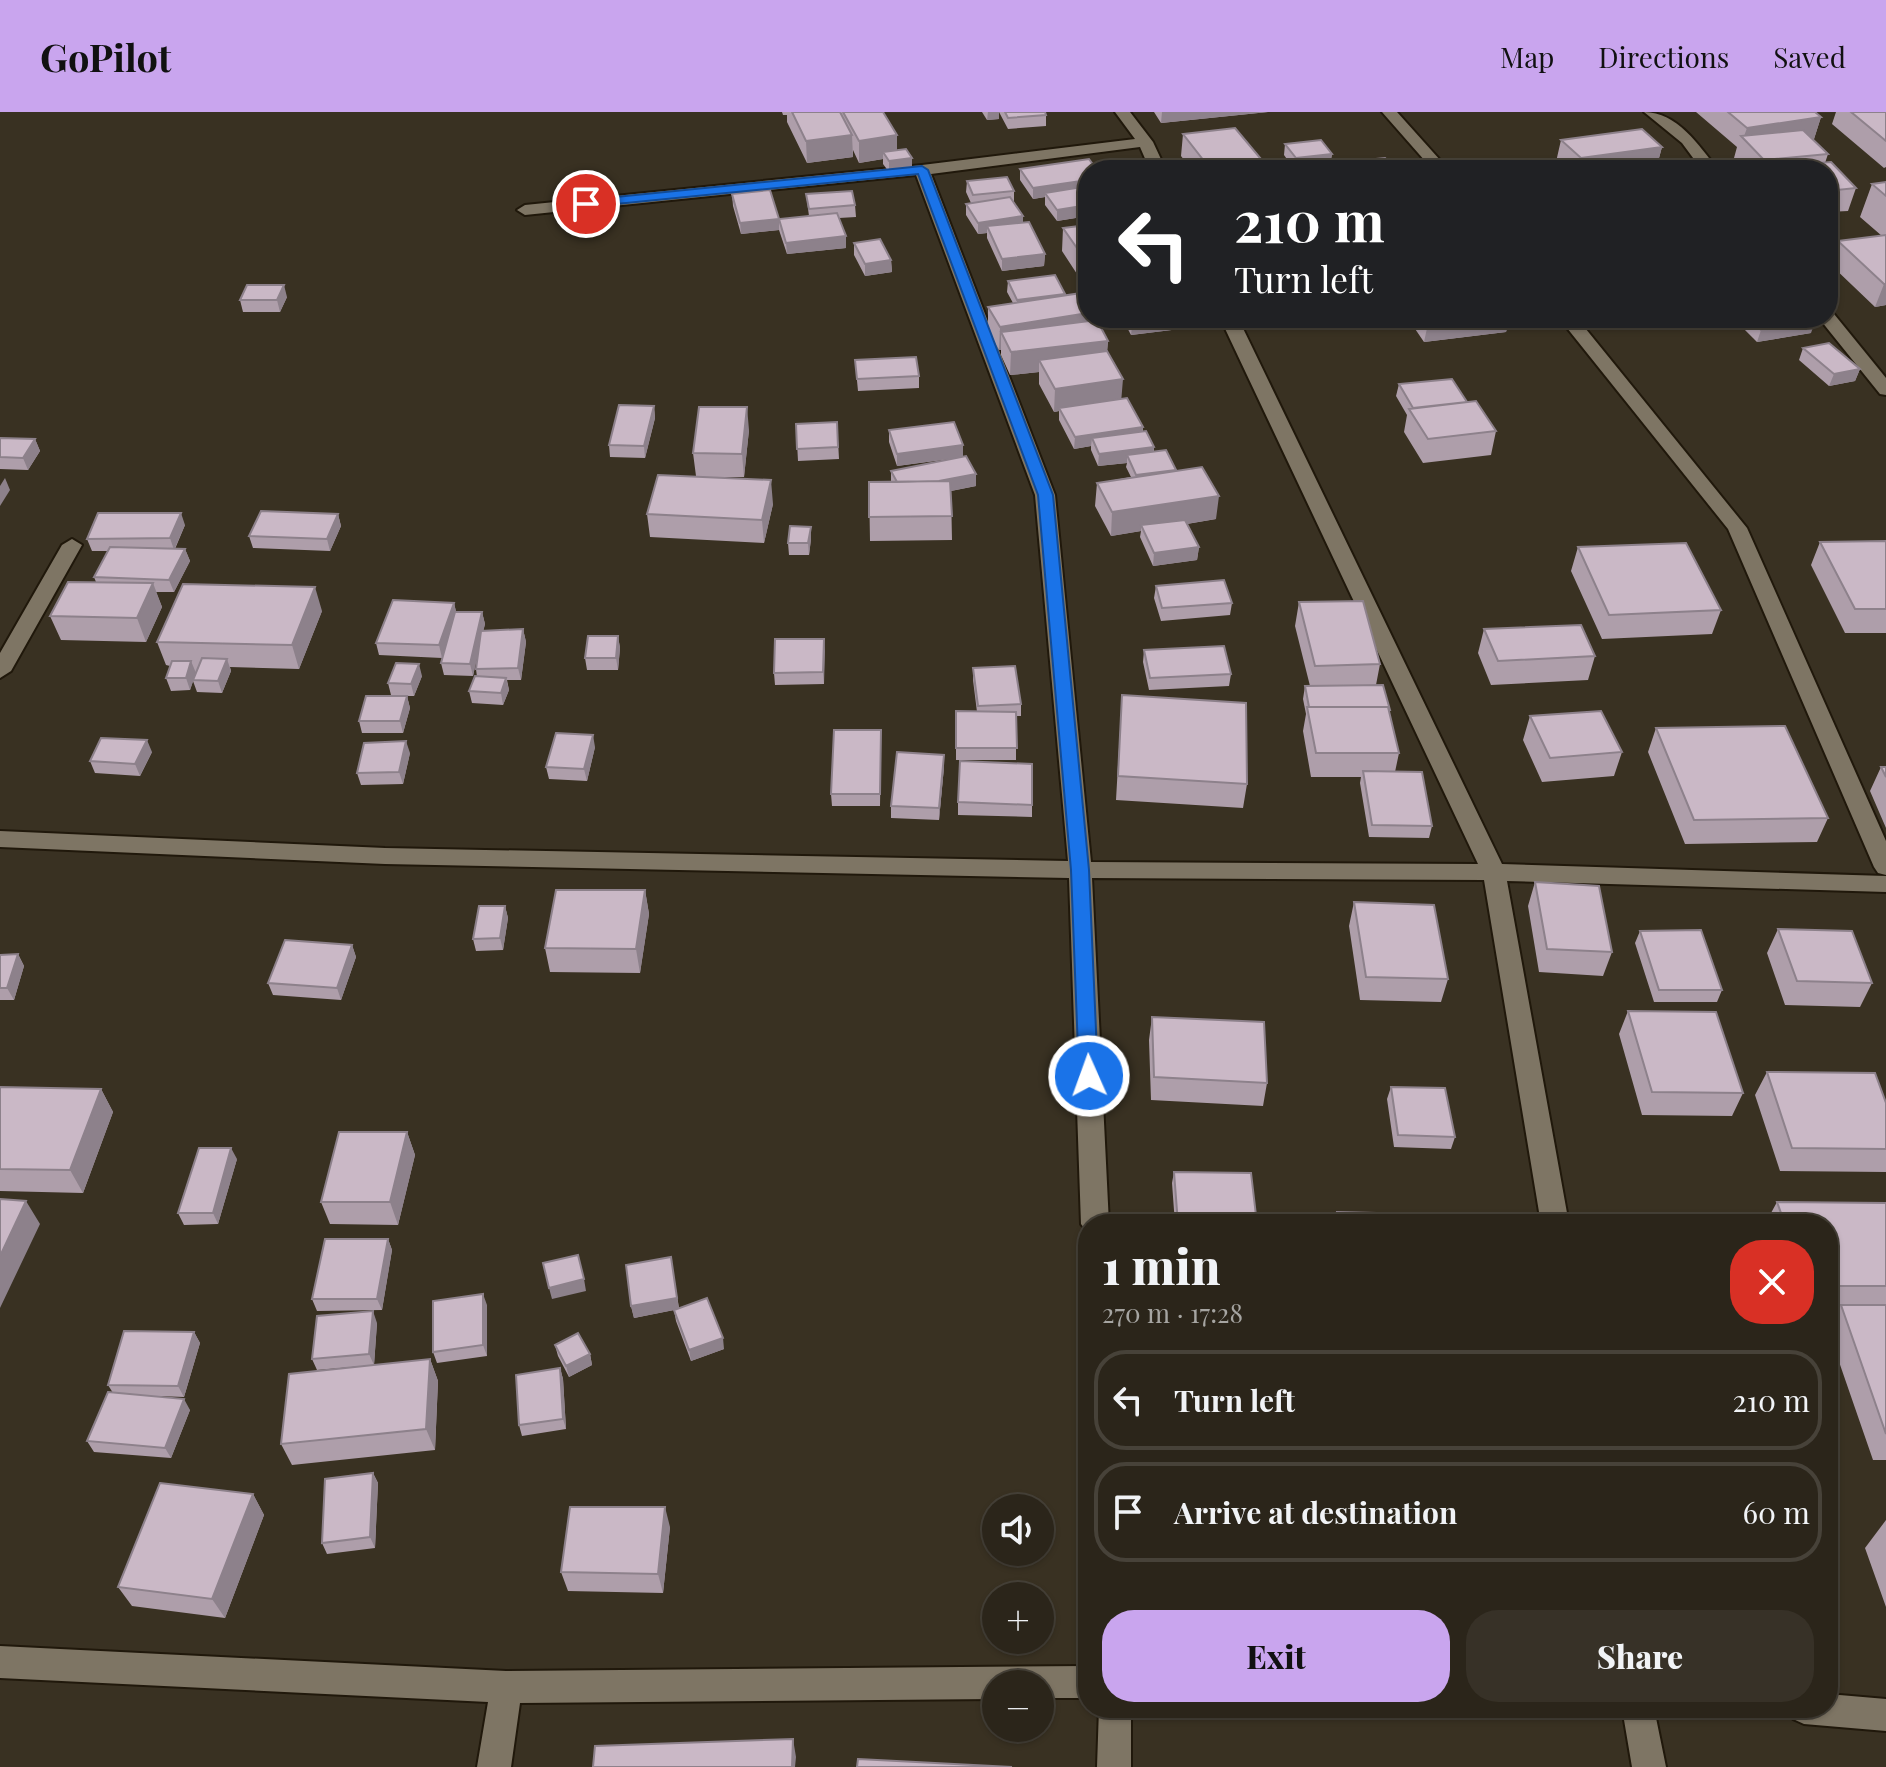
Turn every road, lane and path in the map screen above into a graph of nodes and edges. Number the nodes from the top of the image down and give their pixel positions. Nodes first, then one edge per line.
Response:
1 (1122, 112) edge
2 (1389, 112) edge
3 (1651, 112) edge
4 (1145, 142) junction
5 (1153, 160) edge
6 (1432, 160) edge
7 (1702, 160) edge
8 (922, 170) junction
9 (525, 210) dead end
10 (1234, 328) edge
11 (1576, 328) edge
12 (1836, 328) edge
13 (1886, 390) edge
14 (72, 545) dead end
15 (0, 671) edge
16 (0, 839) edge
17 (1886, 867) edge
18 (1080, 870) junction
19 (1494, 872) junction
20 (1886, 884) edge
21 (1095, 1214) edge
22 (1553, 1214) edge
23 (0, 1662) edge
24 (1078, 1682) edge
25 (506, 1687) junction
26 (1838, 1711) edge
27 (1886, 1715) edge
28 (1115, 1718) edge
29 (1640, 1718) edge
30 (494, 1767) edge
31 (1114, 1767) edge
32 (1649, 1767) edge

1 - 4 street
2 - 6 street
3 - 7 street
4 - 5 street
4 - 8 street
8 - 9 street
8 - 18 street
10 - 19 street
11 - 17 street
12 - 13 street
14 - 15 street
16 - 18 street
18 - 19 street
18 - 21 street
19 - 20 street
19 - 22 street
23 - 25 street
24 - 25 street
25 - 30 street
26 - 27 street
28 - 31 street
29 - 32 street

